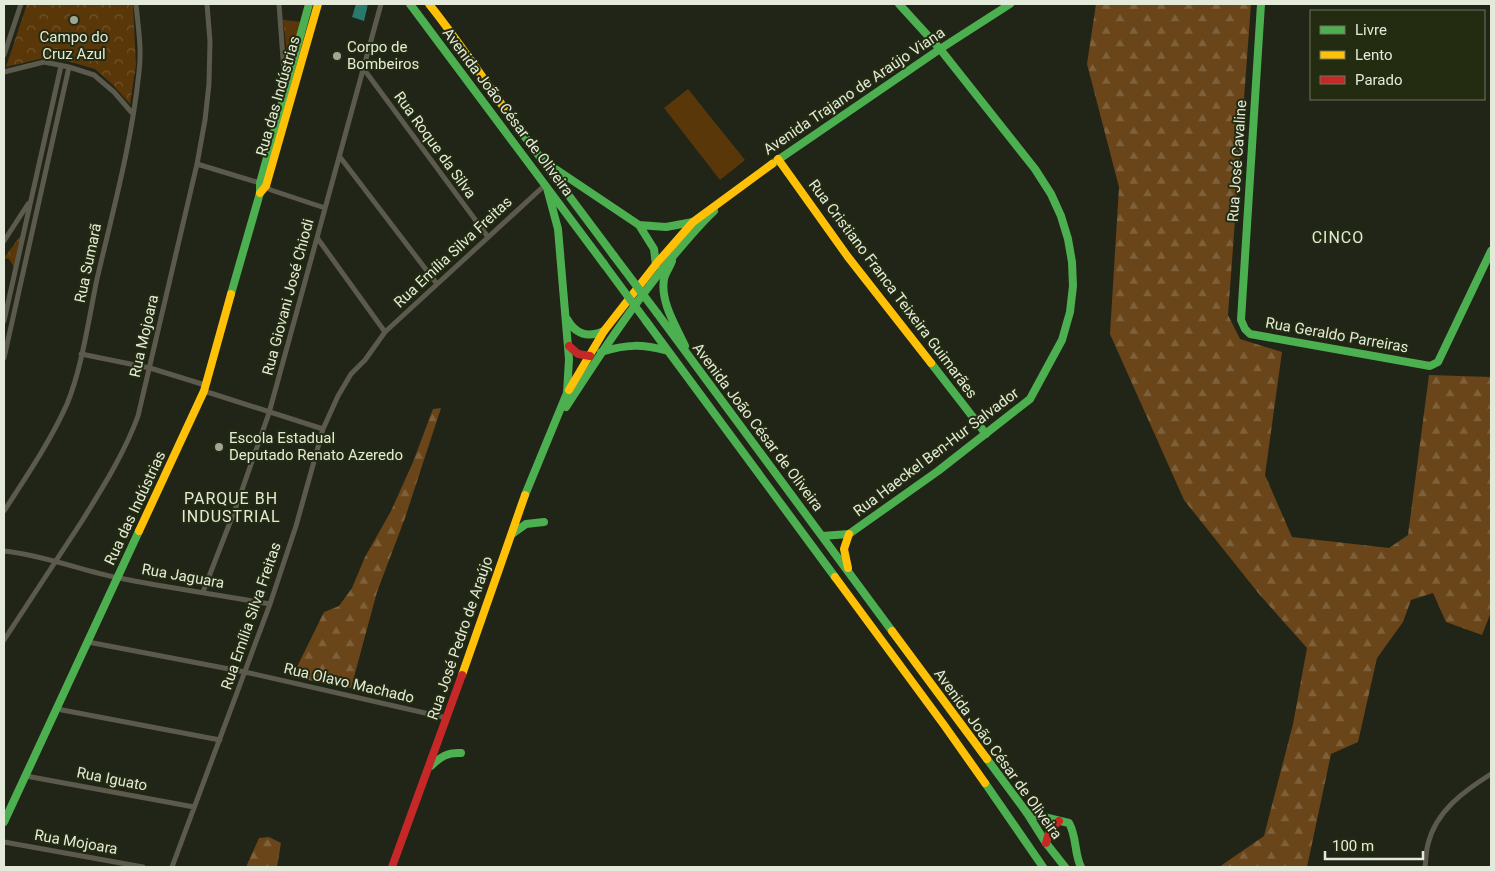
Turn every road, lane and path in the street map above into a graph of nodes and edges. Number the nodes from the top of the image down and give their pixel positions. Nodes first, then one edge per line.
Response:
1 (20, 4) edge
2 (136, 4) edge
3 (207, 4) edge
4 (279, 4) edge
5 (309, 4) edge
6 (318, 4) edge
7 (381, 4) edge
8 (410, 4) edge
9 (429, 4) edge
10 (899, 4) edge
11 (1010, 4) edge
12 (1261, 4) edge
13 (940, 49) junction
14 (4, 55) edge
15 (61, 66) junction
16 (68, 67) junction
17 (363, 68) junction
18 (4, 72) edge
19 (289, 78) junction
20 (297, 80) junction
21 (133, 114) junction
22 (43, 146) junction
23 (51, 147) junction
24 (340, 157) junction
25 (778, 159) junction
26 (542, 160) junction
27 (197, 164) junction
28 (530, 165) junction
29 (263, 184) junction
30 (546, 186) junction
31 (31, 201) junction
32 (717, 205) junction
33 (326, 208) junction
34 (693, 222) junction
35 (574, 224) junction
36 (639, 225) junction
37 (558, 228) junction
38 (488, 237) junction
39 (318, 239) junction
40 (4, 241) edge
41 (1491, 251) edge
42 (676, 252) junction
43 (657, 263) junction
44 (438, 284) junction
45 (639, 298) junction
46 (566, 315) junction
47 (1241, 320) joint
48 (4, 322) edge
49 (604, 331) junction
50 (385, 332) junction
51 (568, 344) junction
52 (668, 351) junction
53 (600, 353) junction
54 (81, 354) junction
55 (588, 357) junction
56 (690, 357) junction
57 (4, 358) edge
58 (150, 368) junction
59 (205, 388) junction
60 (567, 393) junction
61 (566, 406) joint
62 (270, 413) junction
63 (557, 418) junction
64 (323, 429) junction
65 (986, 434) junction
66 (4, 511) edge
67 (544, 522) dead end
68 (849, 534) junction
69 (511, 536) junction
70 (822, 536) junction
71 (4, 551) edge
72 (57, 561) junction
73 (852, 576) junction
74 (118, 578) junction
75 (203, 592) junction
76 (270, 604) junction
77 (4, 640) edge
78 (88, 642) junction
79 (245, 672) junction
80 (57, 710) junction
81 (447, 718) junction
82 (220, 740) junction
83 (462, 753) dead end
84 (428, 770) junction
85 (1491, 774) edge
86 (26, 776) junction
87 (194, 807) junction
88 (1027, 813) junction
89 (1059, 821) junction
90 (4, 822) edge
91 (4, 842) edge
92 (1046, 843) junction
93 (143, 867) edge
94 (172, 867) edge
95 (392, 867) edge
96 (1043, 867) edge
97 (1065, 867) edge
98 (1081, 867) edge
99 (1425, 867) edge

1 - 14 street
2 - 21 street, Rua Sumarã
3 - 27 street, Rua Mojoara
4 - 19 street
5 - 19 street, Rua das Indústrias
6 - 20 street, Rua das Indústrias
7 - 17 street, Rua Giovani José Chiodi
8 - 28 street, Avenida João César de Oliveira
9 - 26 street, Avenida João César de Oliveira
10 - 13 street
11 - 13 street, Avenida Trajano de Araújo Viana
12 - 47 street, Rua José Cavaline
13 - 25 street, Avenida Trajano de Araújo Viana
13 - 65 street, Rua Haeckel Ben-Hur Salvador
15 - 16 street
15 - 18 street
15 - 22 street
16 - 21 street
16 - 23 street
17 - 24 street, Rua Giovani José Chiodi
17 - 38 street, Rua Roque da Silva
19 - 20 street
19 - 29 street, Rua das Indústrias
20 - 29 street, Rua das Indústrias
21 - 54 street, Rua Sumarã
22 - 23 street
22 - 31 street
23 - 57 street
24 - 33 street, Rua Giovani José Chiodi
24 - 44 street
25 - 32 street, Avenida Trajano de Araújo Viana
25 - 65 street, Rua Cristiano Franca Teixeira Guimarães
26 - 28 street
26 - 36 street, Avenida Trajano de Araújo Viana
26 - 56 street, Avenida João César de Oliveira, bridge
27 - 29 street
27 - 58 street, Rua Mojoara
28 - 30 street, Avenida João César de Oliveira
29 - 33 street
29 - 59 street, Rua das Indústrias
30 - 35 street, Avenida João César de Oliveira
30 - 37 street, Rua José Pedro de Araújo
30 - 38 street, Rua Emília Silva Freitas
31 - 40 street
31 - 48 street
32 - 34 street, Avenida Trajano de Araújo Viana
32 - 42 street, Avenida Trajano de Araújo Viana
33 - 39 street, Rua Giovani José Chiodi
34 - 36 street, Avenida Trajano de Araújo Viana
34 - 43 street, Avenida Trajano de Araújo Viana
35 - 37 street
35 - 52 street, Avenida João César de Oliveira, bridge
36 - 43 street
37 - 46 street, Rua José Pedro de Araújo
38 - 44 street, Rua Emília Silva Freitas
39 - 50 street
39 - 62 street, Rua Giovani José Chiodi
41 - 47 street, Rua Geraldo Parreiras
42 - 45 street, Avenida Trajano de Araújo Viana
42 - 56 street
43 - 45 street
43 - 49 street, Avenida Trajano de Araújo Viana
44 - 50 street, Rua Emília Silva Freitas
45 - 53 street, Avenida Trajano de Araújo Viana
46 - 49 street
46 - 51 street, Rua José Pedro de Araújo
49 - 55 street, Avenida Trajano de Araújo Viana
50 - 64 street, Rua Emília Silva Freitas
51 - 55 street
51 - 60 street, Rua José Pedro de Araújo
52 - 53 street
52 - 96 street, Avenida João César de Oliveira
53 - 55 street
53 - 61 street, Avenida Trajano de Araújo Viana
54 - 58 street
54 - 66 street, Rua Sumarã
55 - 60 street, Avenida Trajano de Araújo Viana
56 - 70 street, Avenida João César de Oliveira
58 - 59 street
58 - 72 street, Rua Mojoara
59 - 62 street
59 - 74 street, Rua das Indústrias
60 - 63 street, Rua José Pedro de Araújo
61 - 63 street, Rua José Pedro de Araújo
62 - 64 street
62 - 75 street, Rua Giovani José Chiodi
63 - 69 street, Rua José Pedro de Araújo
64 - 76 street, Rua Emília Silva Freitas
65 - 68 street, Rua Haeckel Ben-Hur Salvador
67 - 69 street
68 - 70 street, Rua Haeckel Ben-Hur Salvador
68 - 73 street, Rua Haeckel Ben-Hur Salvador
69 - 81 street, Rua José Pedro de Araújo
70 - 73 street, Avenida João César de Oliveira
71 - 72 street, Rua Jaguara
72 - 74 street, Rua Jaguara
72 - 77 street, Rua Mojoara
73 - 88 street, Avenida João César de Oliveira
74 - 75 street, Rua Jaguara
74 - 78 street, Rua das Indústrias
75 - 76 street, Rua Jaguara
76 - 79 street, Rua Emília Silva Freitas
78 - 79 street, Rua Olavo Machado
78 - 80 street, Rua das Indústrias
79 - 81 street, Rua Olavo Machado
79 - 82 street, Rua Emília Silva Freitas
80 - 82 street
80 - 86 street, Rua das Indústrias
81 - 84 street, Rua José Pedro de Araújo
82 - 87 street, Rua Emília Silva Freitas
83 - 84 street
84 - 95 street, Rua José Pedro de Araújo
85 - 99 street
86 - 87 street, Rua Iguato
86 - 90 street, Rua das Indústrias
87 - 94 street, Rua Emília Silva Freitas
88 - 89 street
88 - 92 street, Avenida João César de Oliveira
89 - 92 street
89 - 98 street
91 - 93 street, Rua Mojoara
92 - 97 street, Avenida João César de Oliveira

